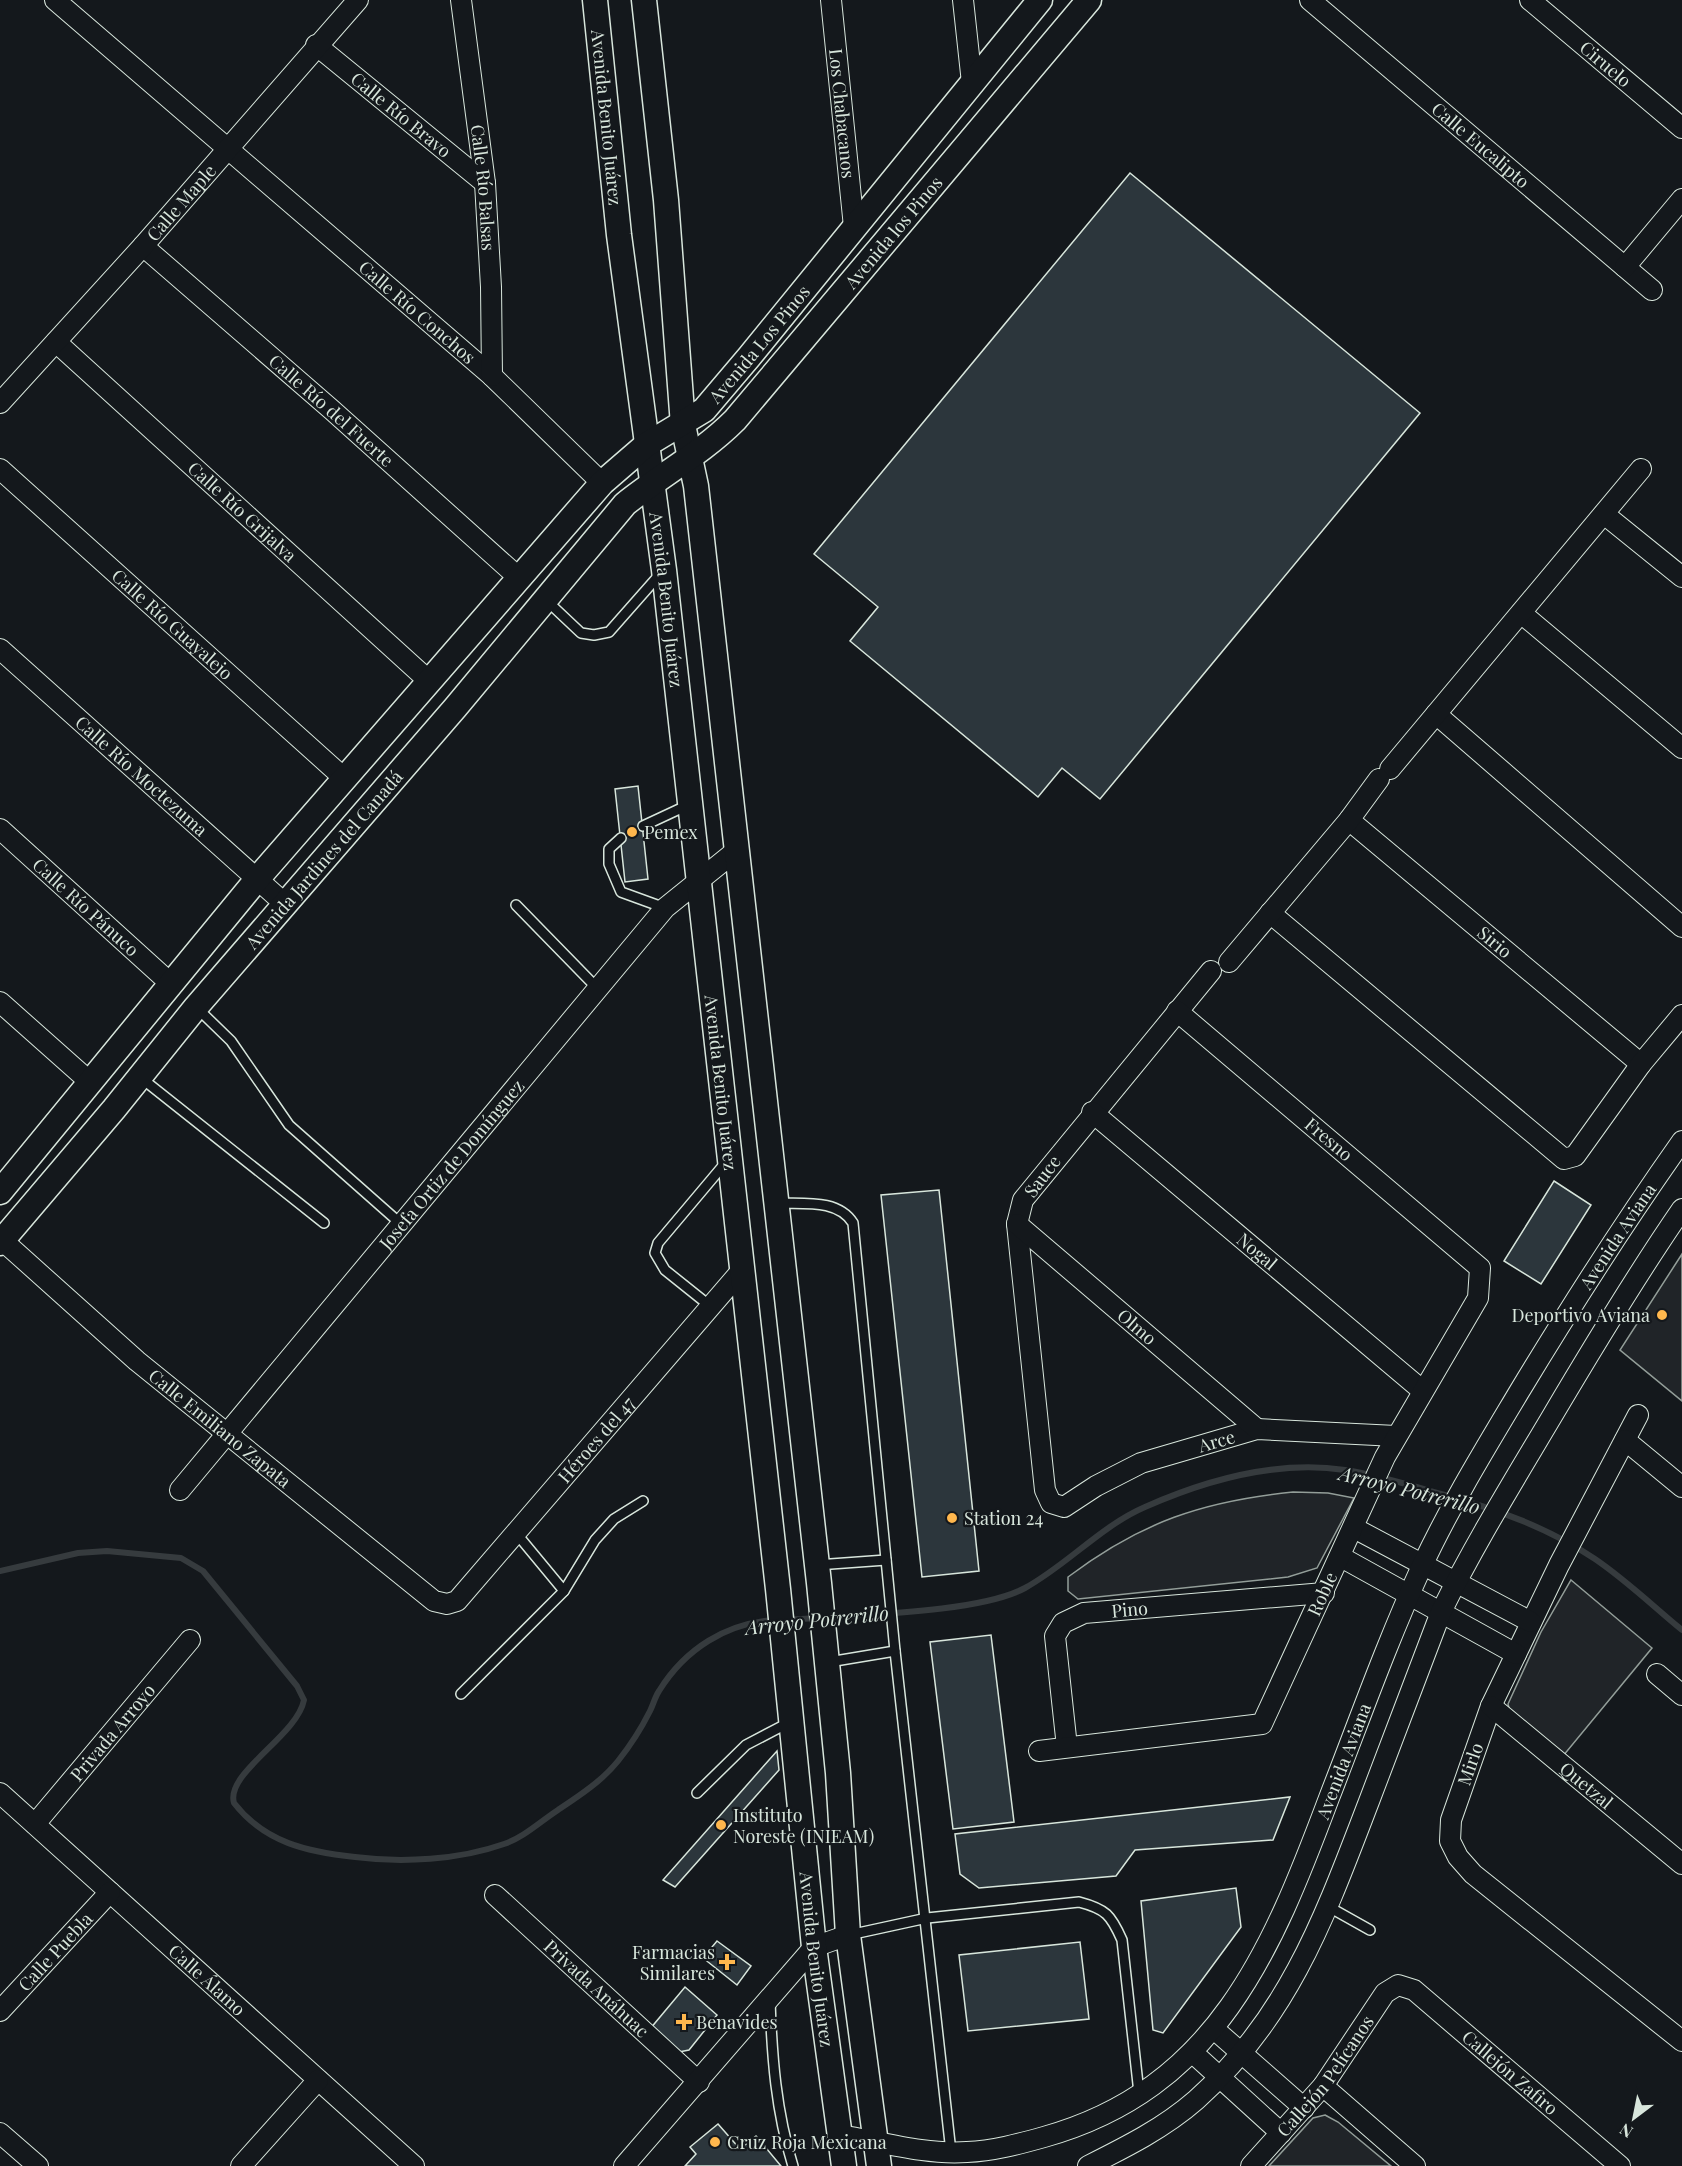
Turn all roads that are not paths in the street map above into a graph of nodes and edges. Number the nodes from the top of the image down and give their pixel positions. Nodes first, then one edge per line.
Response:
1 (55, 0) edge
2 (357, 0) edge
3 (461, 0) edge
4 (595, 0) edge
5 (644, 0) edge
6 (831, 0) edge
7 (963, 0) edge
8 (1040, 0) edge
9 (1089, 0) edge
10 (1310, 0) edge
11 (1530, 0) edge
12 (316, 45) junction
13 (972, 83) junction
14 (1682, 128) edge
15 (228, 148) junction
16 (485, 183) junction
17 (1682, 199) edge
18 (854, 226) junction
19 (143, 246) junction
20 (828, 260) joint
21 (1625, 267) junction
22 (1652, 290) dead end
23 (56, 342) junction
24 (492, 376) junction
25 (0, 403) edge
26 (683, 425) junction
27 (646, 445) junction
28 (689, 459) junction
29 (1641, 469) dead end
30 (0, 470) edge
31 (653, 482) junction
32 (602, 483) junction
33 (1604, 514) junction
34 (664, 570) junction
35 (518, 577) junction
36 (1682, 577) edge
37 (545, 599) junction
38 (1521, 613) junction
39 (0, 649) edge
40 (429, 681) junction
41 (1436, 714) junction
42 (1682, 748) edge
43 (345, 779) junction
44 (690, 804) junction
45 (1349, 820) junction
46 (643, 826) dead end
47 (0, 829) edge
48 (621, 838) dead end
49 (737, 850) junction
50 (258, 878) junction
51 (699, 882) junction
52 (285, 904) junction
53 (516, 905) dead end
54 (665, 908) junction
55 (1270, 914) junction
56 (1682, 927) edge
57 (1229, 962) dead end
58 (1210, 971) dead end
59 (170, 983) junction
60 (598, 989) junction
61 (0, 1002) edge
62 (196, 1007) junction
63 (1177, 1011) junction
64 (1682, 1015) edge
65 (1641, 1064) junction
66 (140, 1077) junction
67 (90, 1082) junction
68 (1092, 1112) junction
69 (1682, 1141) edge
70 (729, 1158) junction
71 (2, 1186) edge
72 (776, 1203) junction
73 (1682, 1209) edge
74 (324, 1223) dead end
75 (401, 1224) junction
76 (1017, 1224) junction
77 (1, 1241) edge
78 (1480, 1268) joint
79 (742, 1270) junction
80 (710, 1306) junction
81 (1423, 1391) junction
82 (1638, 1415) dead end
83 (1257, 1429) junction
84 (226, 1431) junction
85 (1396, 1436) junction
86 (1625, 1440) junction
87 (1682, 1487) edge
88 (180, 1490) dead end
89 (643, 1501) dead end
90 (1051, 1503) joint
91 (1354, 1528) junction
92 (516, 1533) junction
93 (1341, 1557) junction
94 (886, 1560) junction
95 (1423, 1564) junction
96 (818, 1574) junction
97 (1456, 1582) junction
98 (564, 1591) junction
99 (1324, 1593) junction
100 (1409, 1595) junction
101 (447, 1604) joint
102 (1441, 1612) junction
103 (1531, 1622) junction
104 (190, 1640) dead end
105 (895, 1651) junction
106 (825, 1653) junction
107 (1516, 1654) junction
108 (1658, 1674) dead end
109 (461, 1694) dead end
110 (1682, 1695) edge
111 (1491, 1706) junction
112 (790, 1722) junction
113 (1067, 1747) junction
114 (1040, 1750) dead end
115 (0, 1793) edge
116 (697, 1793) dead end
117 (35, 1824) junction
118 (1682, 1864) edge
119 (110, 1892) junction
120 (495, 1895) dead end
121 (1329, 1907) junction
122 (927, 1918) junction
123 (1370, 1930) dead end
124 (848, 1935) junction
125 (814, 1947) junction
126 (1398, 1985) joint
127 (770, 2001) junction
128 (0, 2011) edge
129 (1214, 2029) junction
130 (1682, 2041) edge
131 (1192, 2052) junction
132 (1242, 2053) junction
133 (1220, 2078) junction
134 (318, 2080) junction
135 (699, 2082) junction
136 (1323, 2086) junction
137 (1139, 2096) junction
138 (1304, 2108) junction
139 (0, 2133) edge
140 (1281, 2133) junction
141 (840, 2135) junction
142 (875, 2141) junction
143 (951, 2152) junction
144 (38, 2166) edge
145 (241, 2166) edge
146 (414, 2166) edge
147 (624, 2166) edge
148 (793, 2166) edge
149 (844, 2166) edge
150 (879, 2166) edge
151 (1088, 2166) edge
152 (1251, 2166) edge
153 (1415, 2166) edge
154 (1620, 2166) edge

1 - 15 street, Calle Río Conchos
2 - 12 street, Calle Maple
3 - 16 street, Calle Río Balsas
4 - 27 street, Avenida Benito Juárez
5 - 26 street, Avenida Benito Juárez
6 - 18 street, Los Chabacanos
7 - 13 street
8 - 13 street, Avenida los Pinos
9 - 28 street, Avenida los Pinos
10 - 21 street, Calle Eucalipto
11 - 14 street, Ciruelo
12 - 15 street, Calle Maple
12 - 16 street, Calle Río Bravo
13 - 18 street, Avenida los Pinos
15 - 19 street, Calle Maple
15 - 24 street, Calle Río Conchos
16 - 24 street, Calle Río Balsas
17 - 21 street
18 - 20 street, Avenida los Pinos
19 - 23 street, Calle Maple
19 - 35 street, Calle Río del Fuerte
20 - 26 street, Avenida Los Pinos
21 - 22 street, Calle Eucalipto
23 - 25 street, Calle Maple
23 - 40 street, Calle Río Grijalva
24 - 32 street, Calle Río Conchos
26 - 27 street, Avenida Los Pinos
26 - 28 street, Avenida Benito Juárez
27 - 31 street, Avenida Benito Juárez
27 - 32 street, Avenida Jardines del Canadá
28 - 31 street, Avenida los Pinos
28 - 49 street, Avenida Benito Juárez
29 - 33 street
30 - 43 street, Calle Río Guayalejo
31 - 34 street, Avenida Benito Juárez
31 - 37 street, Avenida Jardines del Canadá
32 - 35 street, Avenida Jardines del Canadá
33 - 36 street
33 - 38 street
34 - 37 lane
34 - 44 street, Avenida Benito Juárez
35 - 40 street, Avenida Jardines del Canadá
37 - 52 street, Avenida Jardines del Canadá
38 - 41 street
38 - 42 street
39 - 50 street, Calle Río Moctezuma
40 - 43 street, Avenida Jardines del Canadá
41 - 45 street
41 - 56 street
43 - 50 street, Avenida Jardines del Canadá
44 - 46 lane
44 - 51 street, Avenida Benito Juárez
45 - 55 street
45 - 65 street, Sirio
47 - 59 street, Calle Río Pánuco
48 - 54 lane
49 - 51 street, Josefa Ortiz de Domínguez
49 - 72 street, Avenida Benito Juárez
50 - 52 street, Calle Río Moctezuma
50 - 59 street, Avenida Jardines del Canadá
51 - 54 street, Josefa Ortiz de Domínguez
51 - 70 street, Avenida Benito Juárez
52 - 62 street, Avenida Jardines del Canadá
53 - 60 lane
54 - 60 street, Josefa Ortiz de Domínguez
55 - 57 street
55 - 65 street
58 - 63 street, Sauce
59 - 67 street, Avenida Jardines del Canadá
60 - 75 street, Josefa Ortiz de Domínguez
61 - 67 street
62 - 66 street, Avenida Jardines del Canadá
62 - 75 lane
63 - 68 street, Sauce
63 - 78 street, Fresno
64 - 65 street
66 - 74 lane
66 - 77 street, Avenida Jardines del Canadá
67 - 71 street, Avenida Jardines del Canadá
68 - 76 street, Sauce
68 - 81 street, Nogal
69 - 95 street, Avenida Aviana
70 - 79 street, Avenida Benito Juárez
70 - 80 lane
72 - 94 lane
72 - 96 street, Avenida Benito Juárez
73 - 97 street, Avenida Aviana
75 - 84 street, Josefa Ortiz de Domínguez
76 - 83 street, Olmo
76 - 90 street, Sauce
77 - 84 street, Calle Emiliano Zapata
78 - 81 street, Roble
79 - 80 street, Héroes del 47
79 - 112 street, Avenida Benito Juárez
80 - 92 street, Héroes del 47
81 - 85 street, Roble
82 - 86 street, Mirlo
83 - 85 street, Arce
83 - 90 street, Arce
84 - 88 street, Josefa Ortiz de Domínguez
84 - 101 street, Calle Emiliano Zapata
85 - 91 street, Roble
86 - 87 street
86 - 103 street, Mirlo
89 - 98 lane
91 - 93 street, Roble
91 - 95 street
92 - 98 lane
92 - 101 street, Héroes del 47
93 - 99 street, Roble
93 - 100 street
94 - 96 lane
94 - 105 lane
95 - 97 street
95 - 100 street, Avenida Aviana
96 - 106 street, Avenida Benito Juárez
97 - 102 street, Avenida Aviana
97 - 103 street
98 - 109 lane
99 - 113 street, Roble
99 - 113 street, Pino
100 - 102 street
100 - 129 street, Avenida Aviana
102 - 107 street
102 - 121 street, Avenida Aviana
103 - 107 street, Mirlo
104 - 117 street, Privada Arroyo
105 - 106 lane
105 - 122 lane
106 - 124 street, Avenida Benito Juárez
107 - 111 street, Mirlo
108 - 110 street
111 - 118 street, Quetzal
111 - 130 street, Mirlo
112 - 116 lane
112 - 125 street, Avenida Benito Juárez
113 - 114 street, Roble
115 - 117 street, Calle Álamo
117 - 119 street, Calle Álamo
119 - 128 street, Calle Puebla
119 - 134 street, Calle Álamo
120 - 135 street, Privada Anáhuac
121 - 123 lane
121 - 132 street, Avenida Aviana
122 - 124 lane
122 - 137 lane
122 - 143 lane
124 - 125 street
124 - 142 street, Avenida Benito Juárez
125 - 127 street
125 - 141 street, Avenida Benito Juárez
126 - 136 street, Callejón Pelícanos
126 - 154 street, Callejón Zafiro
127 - 135 street
127 - 148 lane
129 - 131 street, Avenida Aviana
129 - 132 street
131 - 133 street
131 - 137 street, Avenida Aviana
132 - 133 street, Avenida Aviana
132 - 138 street
133 - 140 street
133 - 151 street, Avenida Aviana
134 - 145 street
134 - 146 street, Calle Álamo
135 - 147 street
136 - 138 street, Callejón Pelícanos
136 - 153 street
137 - 143 street, Avenida Aviana
138 - 140 street, Callejón Pelícanos
139 - 144 street
140 - 152 street, Callejón Pelícanos
141 - 142 street, Avenida Aviana
141 - 149 street, Avenida Benito Juárez
142 - 143 street, Avenida Aviana
142 - 150 street, Avenida Benito Juárez

